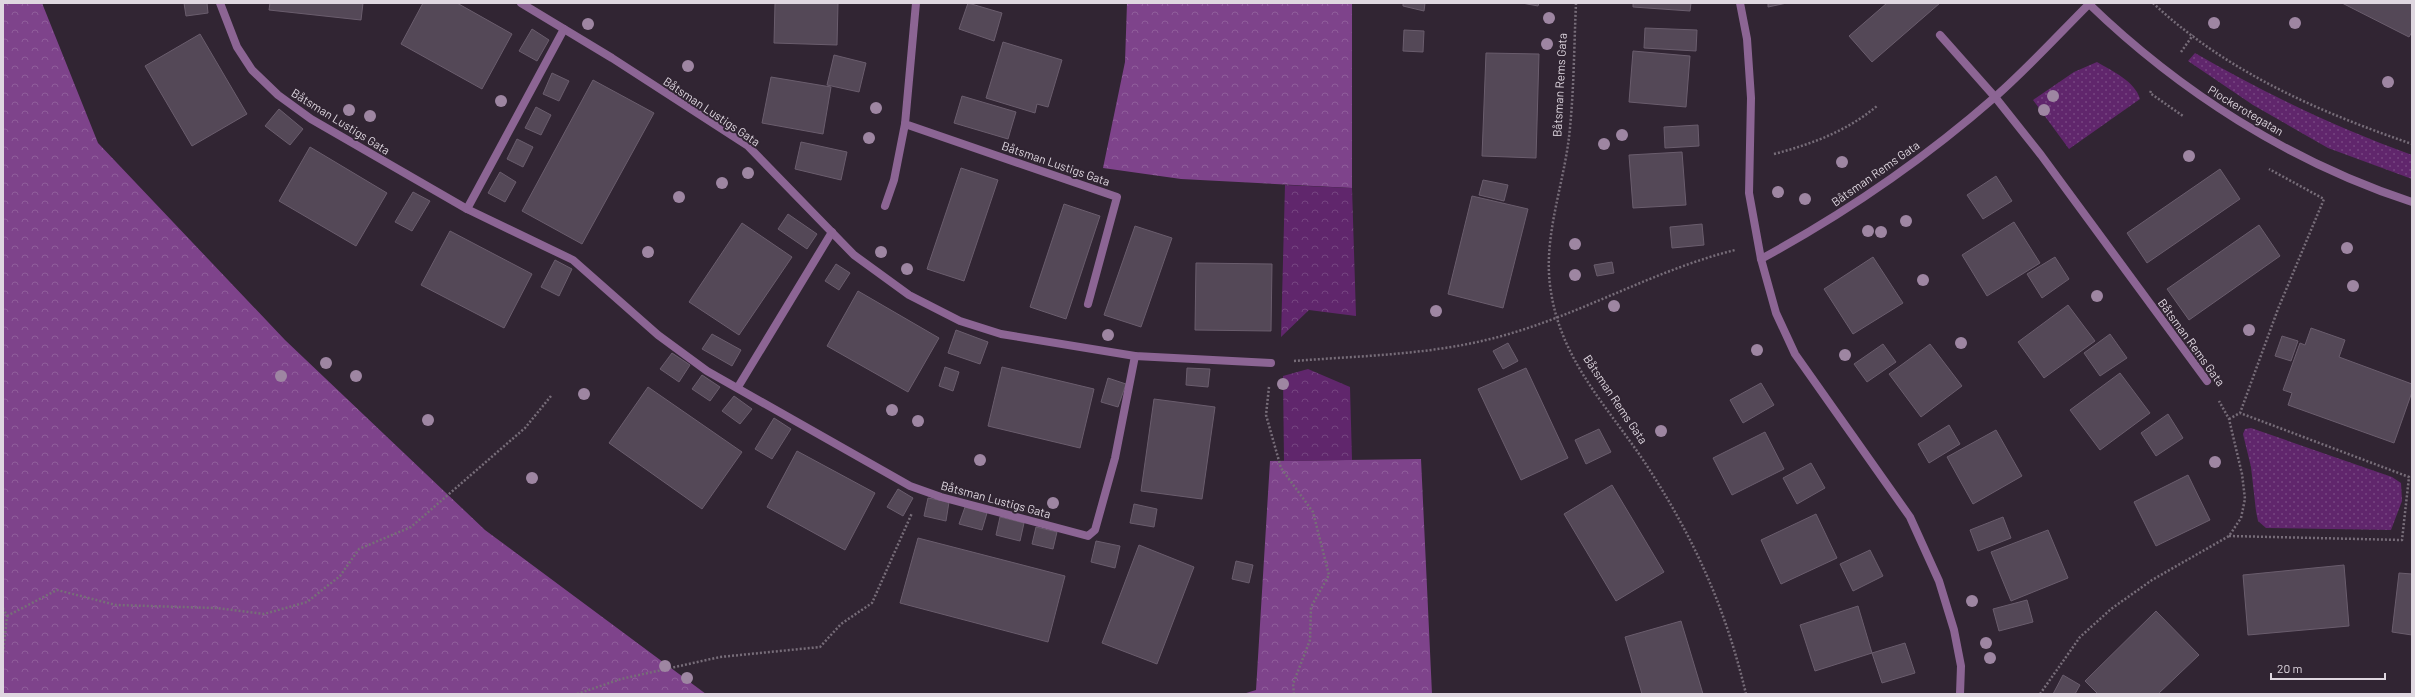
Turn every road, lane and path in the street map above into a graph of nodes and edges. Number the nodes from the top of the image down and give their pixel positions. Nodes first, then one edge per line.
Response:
1 (220, 3) edge
2 (521, 3) edge
3 (916, 3) edge
4 (1576, 3) edge
5 (1740, 3) edge
6 (2089, 3) edge
7 (2153, 3) edge
8 (564, 29) junction
9 (1940, 35) dead end
10 (2193, 35) junction
11 (2167, 72) junction
12 (1995, 96) junction
13 (1877, 106) dead end
14 (2187, 118) dead end
15 (905, 124) junction
16 (2412, 144) edge
17 (1750, 157) junction
18 (2266, 167) dead end
19 (2412, 202) edge
20 (885, 206) dead end
21 (467, 208) junction
22 (832, 232) junction
23 (1757, 245) junction
24 (1760, 260) junction
25 (1088, 304) dead end
26 (1556, 317) junction
27 (1135, 356) junction
28 (1271, 363) junction
29 (2208, 381) joint
30 (738, 387) junction
31 (551, 396) dead end
32 (2240, 414) junction
33 (2229, 419) junction
34 (922, 490) junction
35 (2229, 536) junction
36 (3, 608) edge
37 (7, 616) junction
38 (3, 653) edge
39 (576, 694) edge
40 (1294, 694) edge
41 (1746, 694) edge
42 (1960, 694) edge
43 (2040, 694) edge

1 - 21 street, Båtsman Lustigs Gata
2 - 8 street, Båtsman Lustigs Gata
3 - 15 street
4 - 26 path, Båtsman Rems Gata
5 - 17 street
6 - 11 street, Plockerotegatan
6 - 12 street, Båtsman Rems Gata
7 - 10 path
8 - 21 street
8 - 22 street, Båtsman Lustigs Gata
9 - 12 street, Båtsman Rems Gata
10 - 11 path
10 - 16 path
11 - 14 path
11 - 19 street, Plockerotegatan
12 - 24 street, Båtsman Rems Gata
12 - 29 street, Båtsman Rems Gata
13 - 17 path
15 - 20 street
15 - 25 street, Båtsman Lustigs Gata
17 - 23 street
18 - 32 path
21 - 30 street, Båtsman Lustigs Gata
22 - 27 street, Båtsman Lustigs Gata
22 - 30 street
23 - 24 street
23 - 26 path
24 - 42 street
26 - 28 path
26 - 41 path, Båtsman Rems Gata
27 - 28 street, Båtsman Lustigs Gata
27 - 34 street, Båtsman Lustigs Gata
28 - 40 path
29 - 33 path, Båtsman Rems Gata
30 - 34 street, Båtsman Lustigs Gata
31 - 37 path
32 - 33 path
32 - 35 path
33 - 35 path, Båtsman Rems Gata
34 - 39 path
35 - 43 path, Båtsman Rems Gata
36 - 37 path
37 - 38 path

